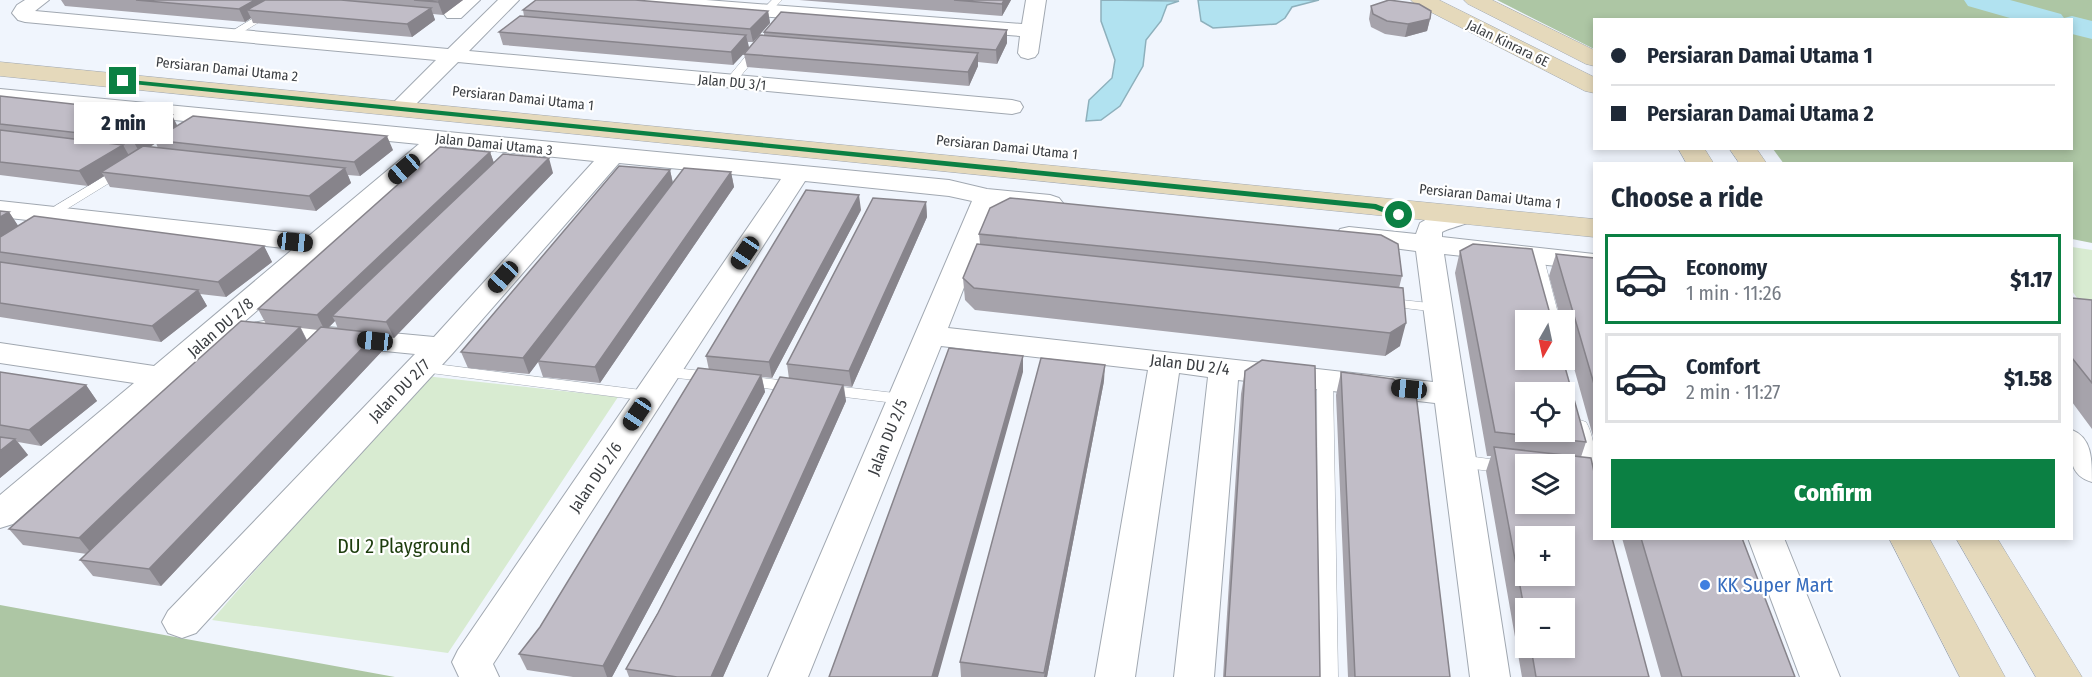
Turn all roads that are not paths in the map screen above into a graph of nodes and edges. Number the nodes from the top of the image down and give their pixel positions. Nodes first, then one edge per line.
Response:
1 (39, 0) edge
2 (290, 0) edge
3 (470, 0) edge
4 (509, 0) edge
5 (630, 0) edge
6 (1036, 0) edge
7 (1422, 0) edge
8 (1475, 0) edge
9 (778, 11) edge
10 (454, 14) dead end
11 (1032, 30) junction
12 (229, 36) junction
13 (766, 38) edge
14 (1028, 53) dead end
15 (451, 56) junction
16 (1593, 59) edge
17 (173, 64) dead end
18 (2, 65) edge
19 (730, 82) junction
20 (1593, 86) edge
21 (405, 94) junction
22 (0, 96) edge
23 (1012, 107) dead end
24 (207, 116) junction
25 (187, 129) edge
26 (439, 139) junction
27 (612, 156) junction
28 (137, 160) edge
29 (798, 173) junction
30 (987, 197) junction
31 (1080, 206) edge
32 (1376, 206) junction
33 (1593, 206) edge
34 (0, 208) edge
35 (1465, 215) junction
36 (38, 221) junction
37 (1593, 228) edge
38 (1324, 232) edge
39 (1429, 243) junction
40 (317, 244) junction
41 (1536, 255) junction
42 (1593, 262) edge
43 (1366, 300) edge
44 (1438, 308) junction
45 (1550, 310) edge
46 (222, 326) junction
47 (930, 335) junction
48 (0, 353) edge
49 (430, 357) junction
50 (1165, 362) junction
51 (1224, 368) junction
52 (162, 377) junction
53 (1325, 380) junction
54 (657, 384) junction
55 (1450, 394) junction
56 (903, 399) junction
57 (1577, 414) edge
58 (2073, 443) edge
59 (1460, 461) junction
60 (1515, 468) edge
61 (2092, 470) edge
62 (1575, 476) edge
63 (1593, 476) edge
64 (1593, 480) edge
65 (0, 515) edge
66 (1767, 540) edge
67 (1977, 540) edge
68 (1906, 546) edge
69 (182, 622) dead end
70 (476, 669) edge
71 (788, 677) edge
72 (1115, 677) edge
73 (1194, 677) edge
74 (1328, 677) edge
75 (1491, 677) edge
76 (1821, 677) edge
77 (1983, 677) edge
78 (2060, 677) edge

1 - 12 street, Jalan DU 3/1
2 - 12 lane
3 - 10 street
4 - 15 street
5 - 9 street
6 - 11 street
7 - 20 street, Jalan Kinrara 6E
8 - 16 street, Jalan Kinrara 6E
9 - 11 street
11 - 14 street
12 - 15 street, Jalan DU 3/1
13 - 19 lane
15 - 19 street, Jalan DU 3/1
15 - 21 street
17 - 18 street, Persiaran Damai Utama 2
18 - 21 street, Persiaran Damai Utama 2
19 - 23 street, Jalan DU 3/1
21 - 32 street, Persiaran Damai Utama 1
21 - 33 street, Persiaran Damai Utama 1
22 - 24 street, Jalan Damai Utama 3
24 - 25 lane
24 - 26 street, Jalan Damai Utama 3
26 - 27 street, Jalan Damai Utama 3
26 - 40 street, Jalan DU 2/8
27 - 29 street, Jalan Damai Utama 3
27 - 49 street, Jalan DU 2/7
28 - 36 lane
29 - 30 street, Jalan Damai Utama 3
29 - 54 street, Jalan DU 2/6
30 - 31 street, Jalan Damai Utama 3
30 - 47 street, Jalan DU 2/5
32 - 35 street, Persiaran Damai Utama 1
32 - 39 street
34 - 36 street
35 - 37 street, Persiaran Damai Utama 1
35 - 39 street
36 - 40 street
38 - 39 street
39 - 41 street
39 - 44 street
40 - 46 street, Jalan DU 2/8
41 - 42 street
41 - 45 lane
43 - 44 lane
44 - 55 street
46 - 49 street
46 - 52 street, Jalan DU 2/8
47 - 50 street, Jalan DU 2/4
47 - 56 street, Jalan DU 2/5
48 - 52 street
49 - 54 lane
49 - 69 street, Jalan DU 2/7
50 - 51 street, Jalan DU 2/4
50 - 72 street
51 - 53 street, Jalan DU 2/4
51 - 73 street
52 - 65 street, Jalan DU 2/8
53 - 55 street, Jalan DU 2/4
53 - 74 lane
54 - 56 lane
54 - 70 street, Jalan DU 2/6
55 - 59 street
56 - 71 street, Jalan DU 2/5
57 - 63 lane
58 - 61 street
59 - 60 lane
59 - 75 street
62 - 64 lane
66 - 76 street
67 - 78 street
68 - 77 street

